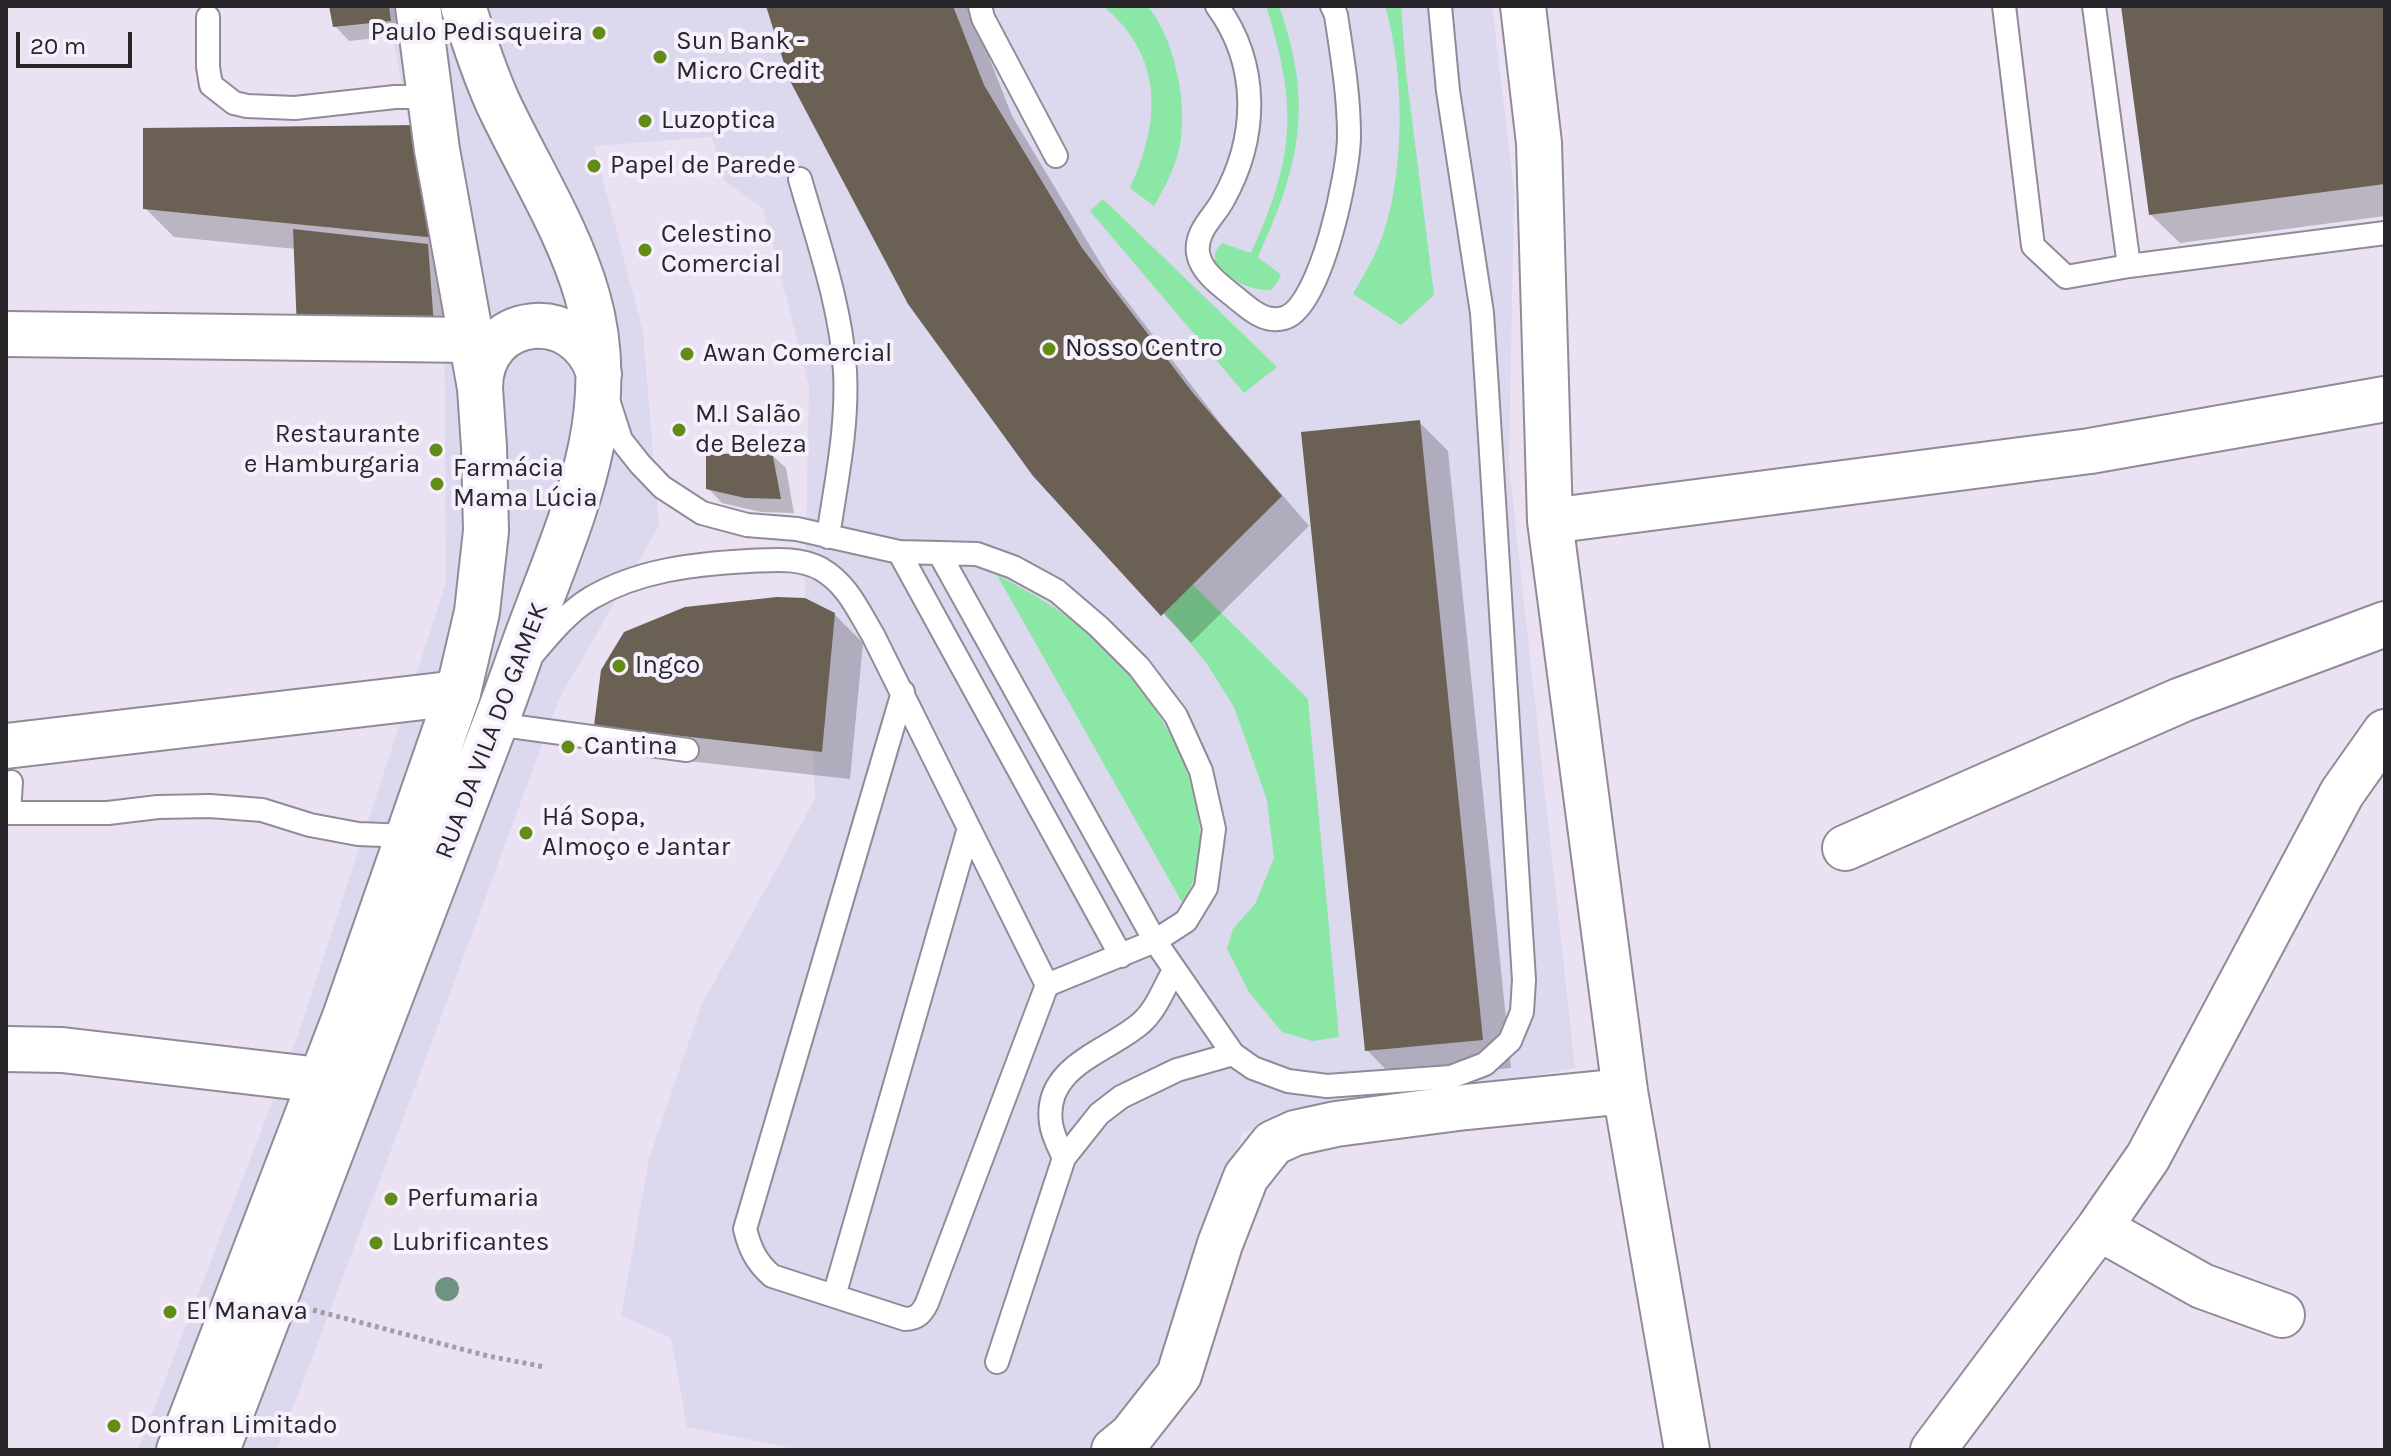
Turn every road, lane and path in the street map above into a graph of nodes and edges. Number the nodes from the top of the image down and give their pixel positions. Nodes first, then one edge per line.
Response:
1 (418, 6) edge
2 (463, 6) edge
3 (980, 6) edge
4 (1217, 6) edge
5 (1332, 6) edge
6 (1440, 6) edge
7 (1523, 6) edge
8 (2004, 6) edge
9 (2094, 6) edge
10 (208, 17) dead end
11 (430, 97) junction
12 (1056, 156) dead end
13 (800, 179) dead end
14 (2385, 233) edge
15 (2129, 266) junction
16 (6, 334) edge
17 (471, 340) junction
18 (599, 374) junction
19 (480, 388) junction
20 (2385, 399) edge
21 (1550, 521) junction
22 (828, 537) junction
23 (899, 552) junction
24 (939, 553) junction
25 (2385, 624) edge
26 (512, 679) junction
27 (903, 692) junction
28 (458, 693) junction
29 (495, 724) junction
30 (2385, 732) edge
31 (687, 750) dead end
32 (8, 764) edge
33 (969, 828) junction
34 (409, 836) junction
35 (1845, 848) dead end
36 (1155, 941) junction
37 (1121, 956) junction
38 (1174, 970) junction
39 (1047, 985) junction
40 (6, 1049) edge
41 (1233, 1054) junction
42 (320, 1080) junction
43 (1625, 1091) junction
44 (1064, 1158) junction
45 (2099, 1228) junction
46 (834, 1296) junction
47 (275, 1299) junction
48 (2282, 1315) dead end
49 (997, 1362) dead end
50 (545, 1367) dead end
51 (179, 1450) edge
52 (217, 1450) edge
53 (1114, 1450) edge
54 (1687, 1450) edge
55 (1933, 1450) edge

1 - 11 street, RUA DA VILA DO GAMEK
2 - 18 street, RUA DA VILA DO GAMEK
3 - 12 lane
4 - 5 lane
6 - 41 lane
7 - 21 street
8 - 15 lane
9 - 15 lane
10 - 11 lane
11 - 17 street, RUA DA VILA DO GAMEK
13 - 22 lane
14 - 15 lane
16 - 17 street
17 - 19 street, RUA DA VILA DO GAMEK
18 - 19 street
18 - 22 lane
18 - 26 street, RUA DA VILA DO GAMEK
19 - 28 street, RUA DA VILA DO GAMEK
20 - 21 street
21 - 43 street
22 - 23 lane
23 - 24 lane
23 - 37 lane
24 - 36 lane
24 - 36 lane
25 - 35 street
26 - 27 lane
26 - 29 street, RUA DA VILA DO GAMEK
27 - 33 lane
27 - 46 lane
28 - 32 street
28 - 34 street, RUA DA VILA DO GAMEK
29 - 31 lane
29 - 47 street, RUA DA VILA DO GAMEK
30 - 45 street
32 - 34 lane
33 - 39 lane
33 - 46 lane
34 - 42 street, RUA DA VILA DO GAMEK
36 - 37 lane
36 - 38 lane
37 - 39 lane
38 - 41 lane
38 - 44 lane
39 - 46 lane
40 - 42 street
41 - 44 lane
42 - 51 street, RUA DA VILA DO GAMEK
43 - 53 street
43 - 54 street
44 - 49 lane
45 - 48 street
45 - 55 street
47 - 50 path
47 - 52 street, RUA DA VILA DO GAMEK

